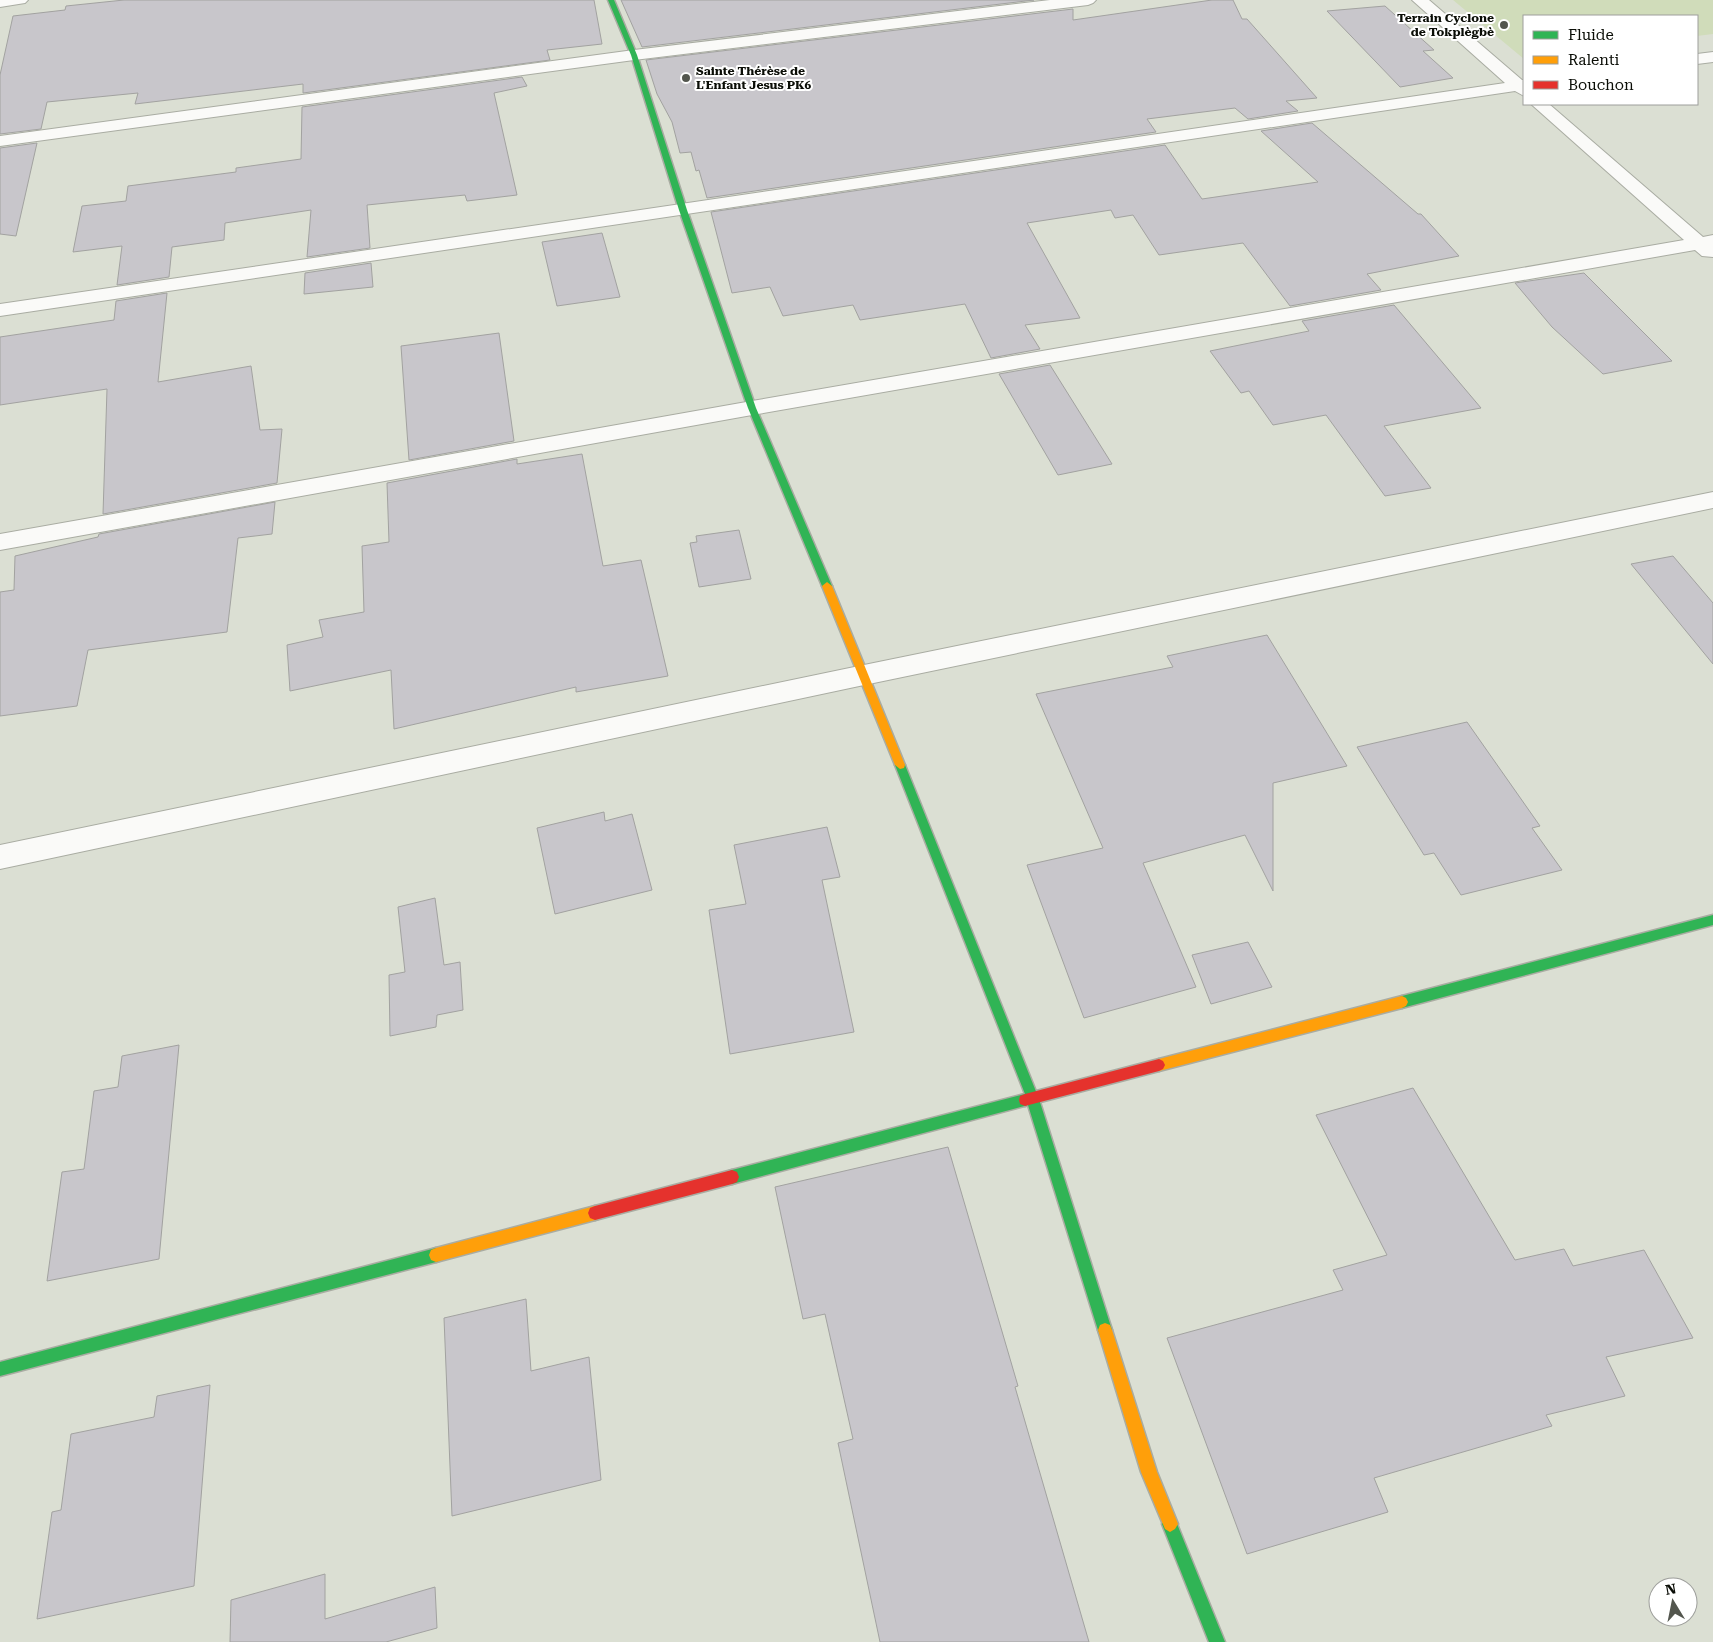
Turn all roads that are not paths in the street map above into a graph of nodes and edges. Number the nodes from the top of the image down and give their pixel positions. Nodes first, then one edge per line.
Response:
1 (20, 0) edge
2 (611, 0) edge
3 (1088, 0) edge
4 (1420, 0) edge
5 (0, 2) edge
6 (634, 55) junction
7 (1713, 57) edge
8 (1698, 60) edge
9 (1522, 88) edge
10 (1539, 105) edge
11 (0, 141) edge
12 (683, 210) junction
13 (1708, 247) edge
14 (0, 310) edge
15 (752, 408) junction
16 (1713, 500) edge
17 (0, 542) edge
18 (864, 675) junction
19 (0, 857) edge
20 (1713, 920) edge
21 (1034, 1099) junction
22 (0, 1369) edge
23 (1217, 1642) edge

1 - 5 street
2 - 6 street
3 - 6 street
4 - 9 street
6 - 11 street
6 - 12 street
7 - 8 street
9 - 12 street
10 - 13 street
12 - 14 street
12 - 15 street
13 - 15 street
15 - 17 street
15 - 18 street
16 - 18 street
18 - 19 street
18 - 21 street
20 - 21 street
21 - 22 street
21 - 23 street

